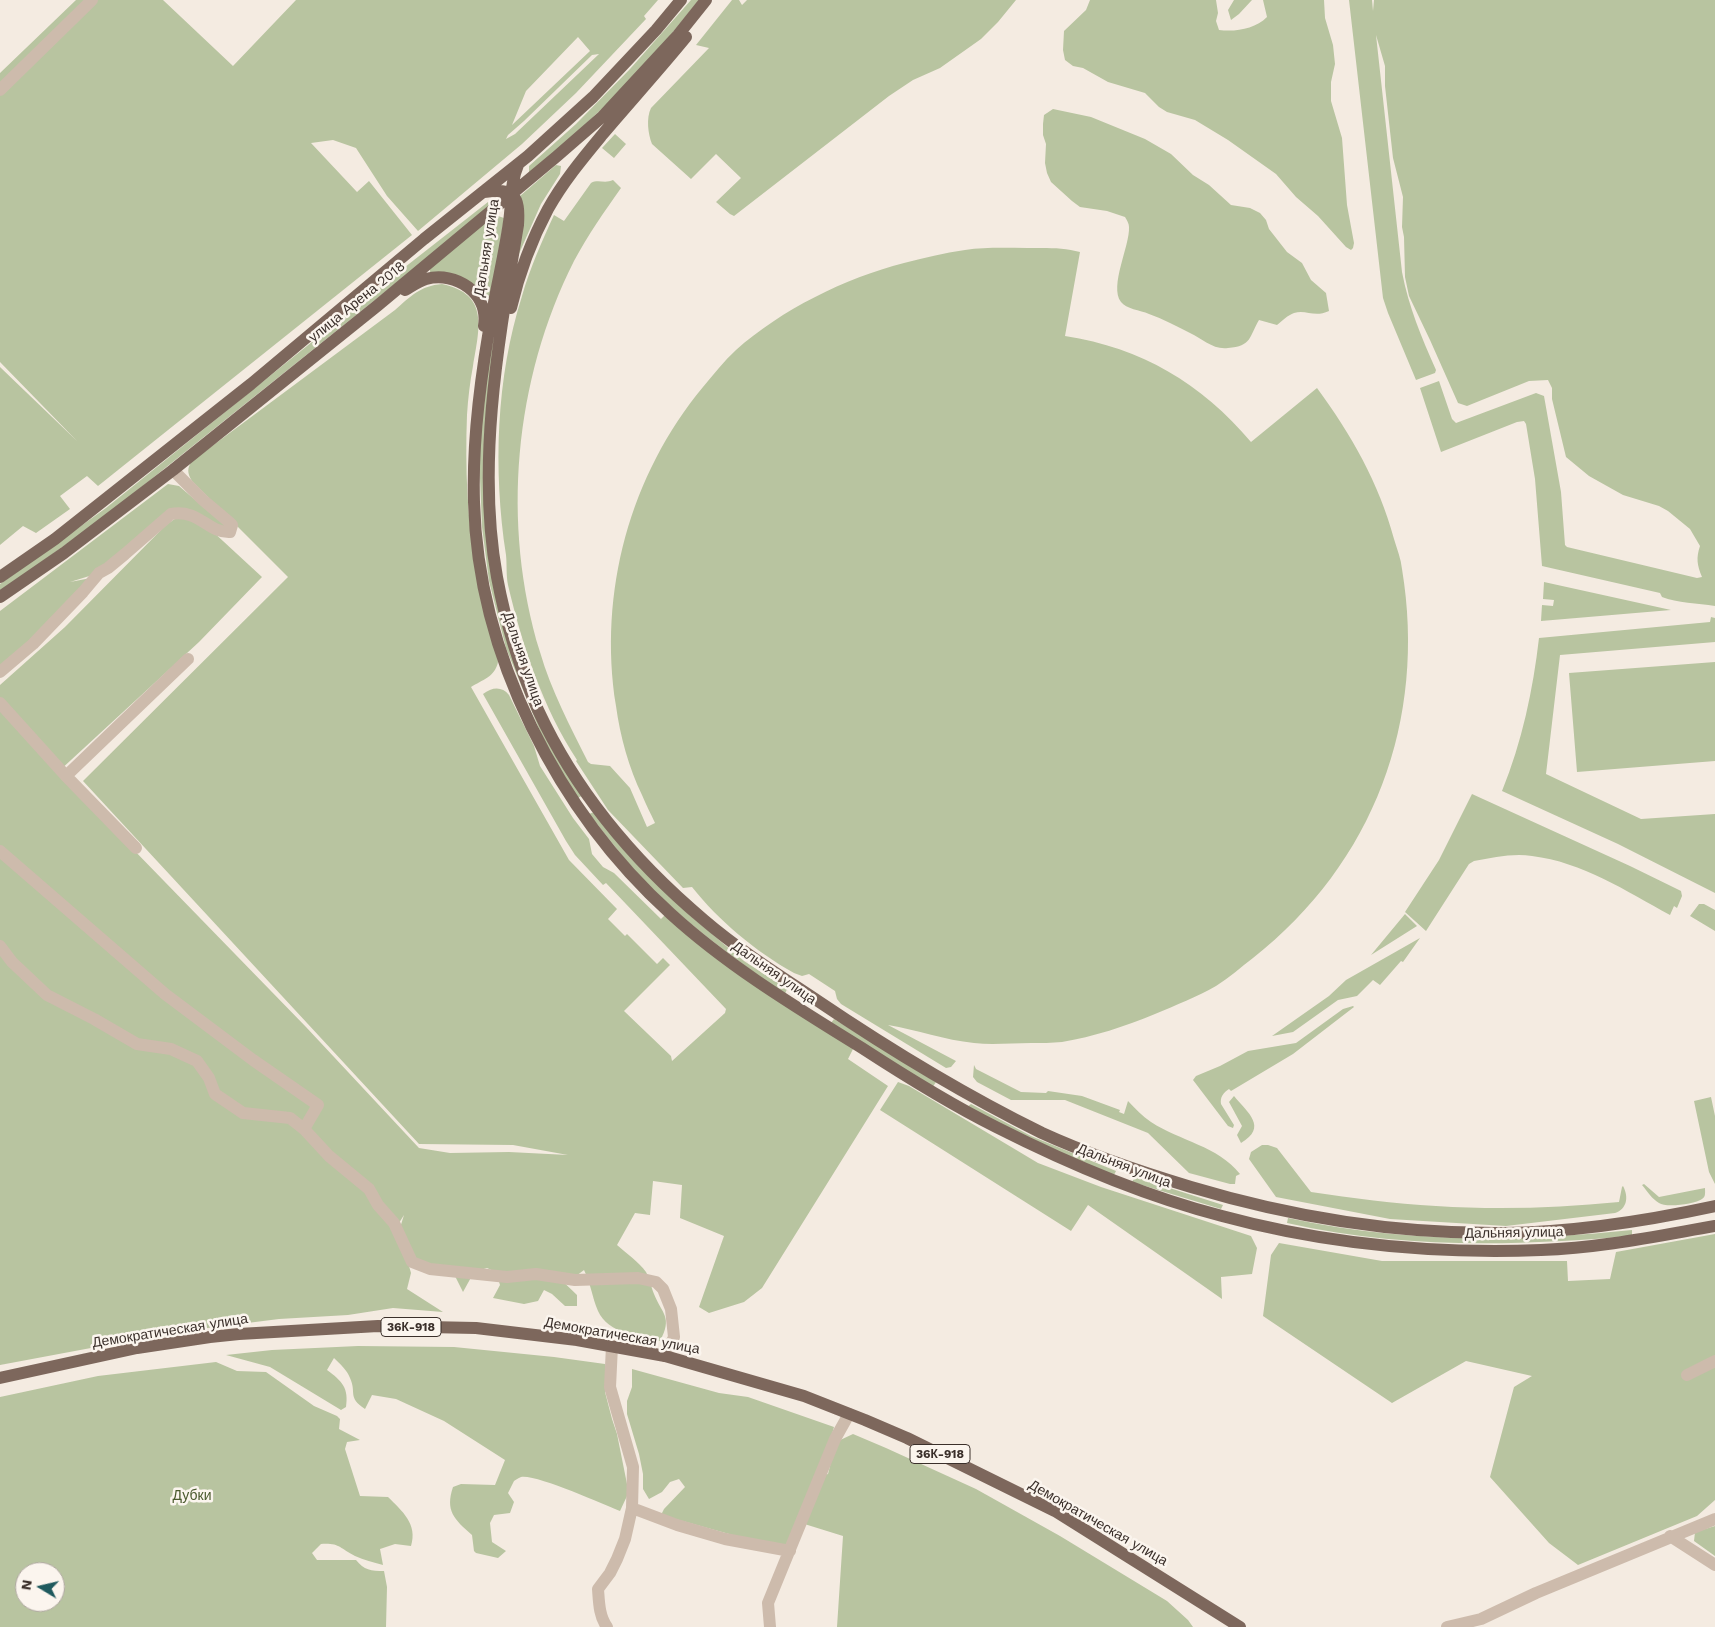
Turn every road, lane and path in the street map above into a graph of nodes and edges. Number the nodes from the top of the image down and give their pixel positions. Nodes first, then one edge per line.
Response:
1 (92, 0) edge
2 (681, 0) edge
3 (706, 0) edge
4 (716, 0) edge
5 (0, 90) edge
6 (518, 165) junction
7 (484, 192) junction
8 (511, 195) junction
9 (377, 306) junction
10 (495, 379) junction
11 (475, 430) junction
12 (172, 470) junction
13 (0, 577) edge
14 (0, 598) edge
15 (188, 659) dead end
16 (0, 672) edge
17 (0, 703) edge
18 (66, 776) junction
19 (590, 800) junction
20 (579, 808) junction
21 (136, 848) dead end
22 (0, 851) edge
23 (0, 946) edge
24 (811, 996) junction
25 (802, 1010) junction
26 (956, 1086) junction
27 (947, 1100) junction
28 (304, 1129) junction
29 (1128, 1167) junction
30 (1122, 1182) junction
31 (1254, 1204) junction
32 (1715, 1206) edge
33 (1643, 1220) junction
34 (1250, 1223) junction
35 (1715, 1226) edge
36 (1646, 1238) junction
37 (612, 1346) junction
38 (666, 1356) junction
39 (1715, 1361) edge
40 (1687, 1375) dead end
41 (0, 1378) edge
42 (849, 1414) junction
43 (632, 1508) junction
44 (1715, 1519) edge
45 (1670, 1536) junction
46 (790, 1551) junction
47 (1715, 1565) edge
48 (607, 1627) edge
49 (770, 1627) edge
50 (1240, 1627) edge
51 (1447, 1627) edge

1 - 5 street
2 - 6 main road, улица Арена 2018
3 - 8 main road, улица Арена 2018
4 - 10 main road
6 - 7 main road, улица Арена 2018
6 - 8 main road
7 - 8 main road
7 - 13 main road, улица Арена 2018
8 - 9 main road, улица Арена 2018
8 - 10 main road, Дальняя улица
8 - 11 main road, Дальняя улица
9 - 11 main road
9 - 12 main road, улица Арена 2018
10 - 19 main road, Дальняя улица
11 - 20 main road, Дальняя улица
12 - 14 main road, улица Арена 2018
12 - 16 street
15 - 18 street
17 - 18 street
18 - 21 street
19 - 20 main road
19 - 24 main road, Дальняя улица
20 - 25 main road, Дальняя улица
22 - 28 street
23 - 28 street
24 - 25 main road
24 - 26 main road, Дальняя улица
25 - 27 main road, Дальняя улица
26 - 27 main road
26 - 29 main road, Дальняя улица
27 - 30 main road, Дальняя улица
28 - 38 street
29 - 30 main road
29 - 31 main road, Дальняя улица
30 - 34 main road, Дальняя улица
31 - 33 main road, Дальняя улица
31 - 34 main road
32 - 33 main road, Дальняя улица
33 - 36 main road
34 - 36 main road, Дальняя улица
35 - 36 main road, Дальняя улица
37 - 38 main road, Демократическая улица / 36К-918
37 - 41 main road, Демократическая улица / 36К-918
37 - 43 street
38 - 42 main road, Демократическая улица / 36К-918
39 - 40 street
42 - 46 street
42 - 50 main road, Демократическая улица / 36К-918
43 - 46 street
43 - 48 street
44 - 45 street
45 - 47 street
45 - 51 street
46 - 49 street

